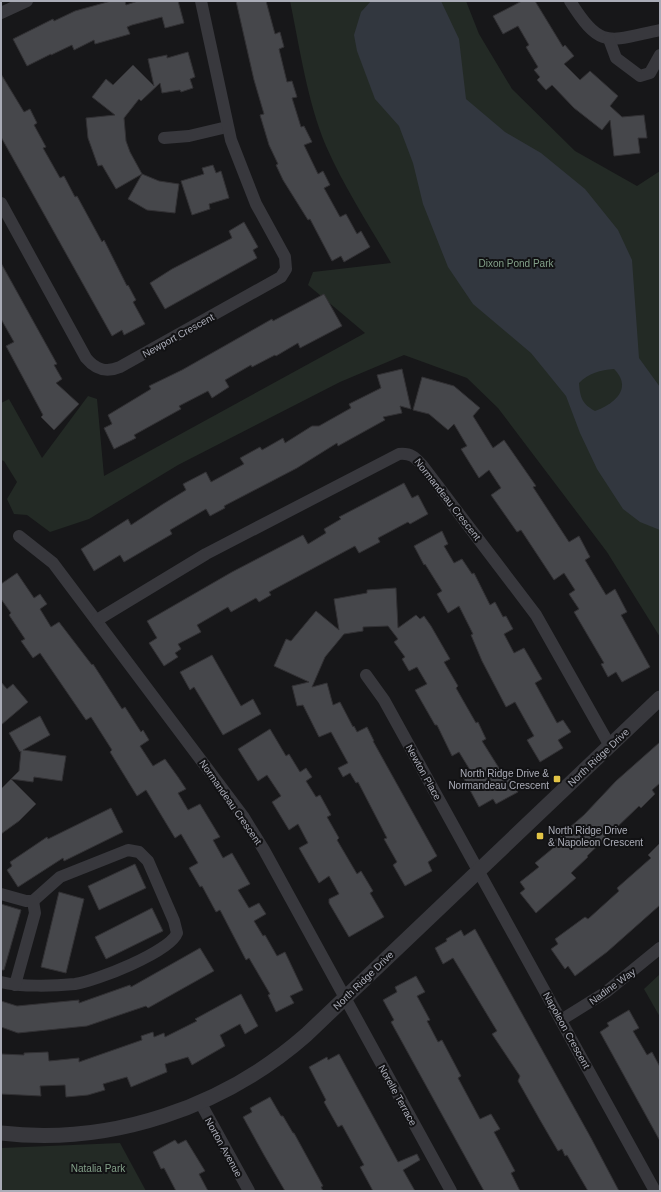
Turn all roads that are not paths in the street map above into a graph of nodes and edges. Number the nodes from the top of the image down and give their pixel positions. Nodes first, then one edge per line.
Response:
1 (201, 1) edge
2 (570, 1) edge
3 (22, 2) edge
4 (1, 13) edge
5 (660, 30) edge
6 (609, 39) junction
7 (660, 55) edge
8 (227, 127) junction
9 (164, 138) dead end
10 (1, 203) edge
11 (19, 536) dead end
12 (96, 620) junction
13 (366, 675) dead end
14 (660, 698) edge
15 (610, 746) junction
16 (479, 870) junction
17 (1, 894) edge
18 (32, 901) junction
19 (660, 948) edge
20 (1, 982) edge
21 (15, 985) junction
22 (345, 998) junction
23 (561, 1020) junction
24 (200, 1102) junction
25 (1, 1133) edge
26 (249, 1191) edge
27 (451, 1191) edge
28 (655, 1191) edge

1 - 8 street, Newport Crescent
2 - 6 street
3 - 4 street
5 - 6 street
6 - 7 street
8 - 9 street
8 - 10 street, Newport Crescent
11 - 12 street, Normandeau Crescent
12 - 15 street, Normandeau Crescent
12 - 22 street, Normandeau Crescent
13 - 16 street, Newton Place
14 - 15 street, North Ridge Drive
15 - 16 street, North Ridge Drive
16 - 22 street, North Ridge Drive
16 - 23 street, Napoleon Crescent
17 - 18 street
18 - 21 street
18 - 21 street
19 - 23 street, Nadine Way
20 - 21 street
22 - 24 street, North Ridge Drive
22 - 27 street, Norelle Terrace
23 - 28 street, Napoleon Crescent
24 - 25 street, North Ridge Drive
24 - 26 street, Norton Avenue

